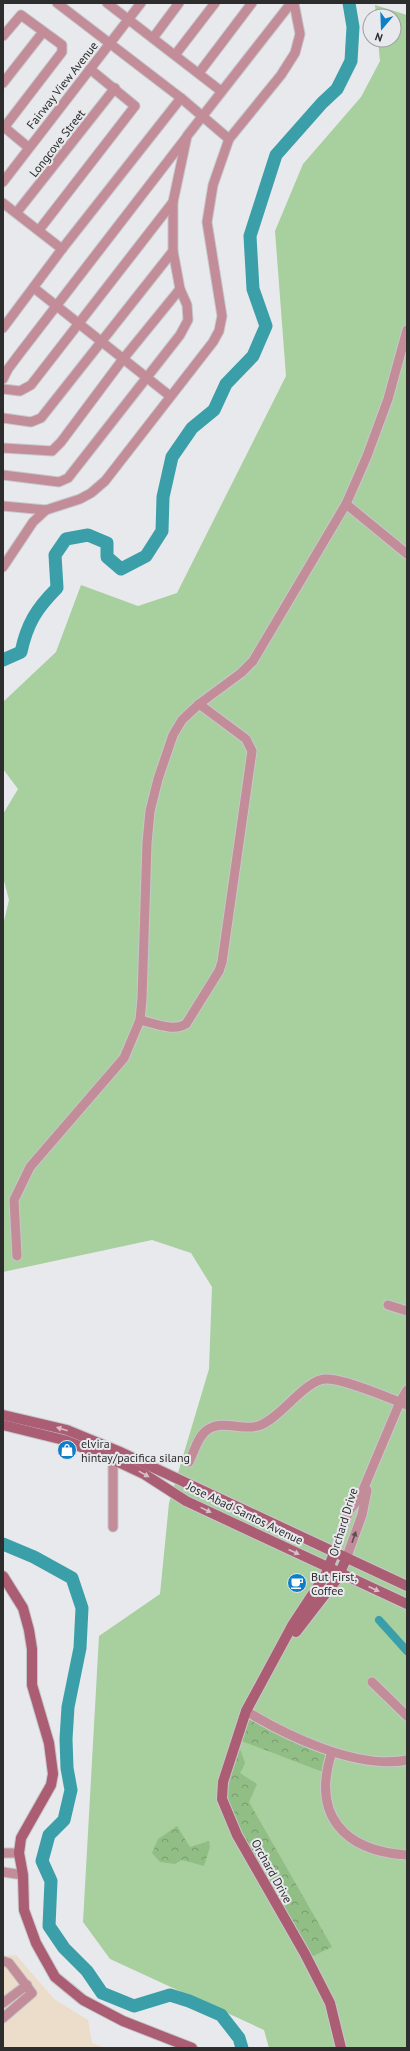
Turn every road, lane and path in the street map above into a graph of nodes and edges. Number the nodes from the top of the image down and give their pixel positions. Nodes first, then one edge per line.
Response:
1 (57, 3) edge
2 (108, 3) edge
3 (140, 3) edge
4 (179, 3) edge
5 (215, 3) edge
6 (252, 3) edge
7 (291, 3) edge
8 (294, 3) edge
9 (129, 19) junction
10 (43, 32) junction
11 (3, 36) edge
12 (153, 38) junction
13 (110, 44) junction
14 (175, 55) junction
15 (90, 69) junction
16 (199, 73) junction
17 (3, 83) edge
18 (115, 88) junction
19 (221, 91) junction
20 (181, 98) junction
21 (203, 118) junction
22 (4, 128) edge
23 (187, 136) junction
24 (229, 139) junction
25 (28, 147) junction
26 (3, 182) edge
27 (173, 202) junction
28 (3, 203) edge
29 (17, 212) junction
30 (39, 230) junction
31 (62, 249) junction
32 (173, 251) junction
33 (34, 288) junction
34 (180, 289) junction
35 (56, 306) junction
36 (78, 323) junction
37 (4, 326) edge
38 (407, 330) edge
39 (102, 342) junction
40 (123, 359) junction
41 (147, 378) junction
42 (3, 379) edge
43 (3, 389) edge
44 (170, 396) junction
45 (3, 418) edge
46 (3, 448) edge
47 (3, 475) edge
48 (346, 504) junction
49 (4, 508) edge
50 (46, 510) junction
51 (407, 554) edge
52 (3, 567) edge
53 (199, 704) junction
54 (140, 1020) junction
55 (17, 1256) dead end
56 (388, 1305) dead end
57 (407, 1311) edge
58 (407, 1390) edge
59 (403, 1403) edge
60 (4, 1420) edge
61 (116, 1455) junction
62 (189, 1462) dead end
63 (374, 1465) junction
64 (113, 1527) dead end
65 (334, 1553) junction
66 (346, 1559) junction
67 (328, 1568) junction
68 (340, 1573) junction
69 (3, 1576) edge
70 (407, 1586) edge
71 (407, 1604) edge
72 (372, 1682) dead end
73 (250, 1701) junction
74 (246, 1710) junction
75 (407, 1716) edge
76 (332, 1752) junction
77 (407, 1760) edge
78 (19, 1852) junction
79 (3, 1853) edge
80 (407, 1855) edge
81 (3, 1872) edge
82 (23, 1875) junction
83 (3, 1961) edge
84 (27, 1985) junction
85 (3, 2003) edge
86 (3, 2018) edge
87 (192, 2048) edge
88 (341, 2048) edge

1 - 13 street
2 - 9 street
3 - 9 street, Fairway View Avenue
4 - 12 street
5 - 14 street
6 - 16 street
7 - 19 street
8 - 24 street
9 - 12 street
9 - 13 street, Fairway View Avenue
10 - 11 street
10 - 17 street
10 - 22 street
12 - 14 street
13 - 15 street, Fairway View Avenue
13 - 20 street
14 - 16 street
15 - 18 street
15 - 25 street, Fairway View Avenue
16 - 19 street
18 - 29 street, Longcove Street
18 - 30 street
19 - 21 street
20 - 21 street
20 - 31 street
21 - 23 street
21 - 24 street
22 - 25 street
23 - 27 street
23 - 35 street
24 - 44 street
25 - 26 street, Fairway View Avenue
27 - 32 street
27 - 36 street
28 - 29 street
29 - 30 street
30 - 31 street
31 - 33 street
32 - 34 street
32 - 39 street
33 - 35 street
33 - 37 street
34 - 40 street
34 - 41 street
35 - 36 street
35 - 42 street
36 - 39 street
36 - 43 street
38 - 48 street
39 - 40 street
39 - 45 street
40 - 41 street
40 - 46 street
41 - 44 street
41 - 47 street
44 - 50 street
48 - 51 street
48 - 53 street
49 - 50 street
50 - 52 street
53 - 54 street
53 - 54 street
54 - 55 street
56 - 57 street
58 - 59 street, Orchard Drive
59 - 62 street
59 - 63 street, Orchard Drive
60 - 61 street, Jose Abad Santos Avenue
61 - 64 street
61 - 65 street, Jose Abad Santos Avenue
61 -> 67 street, Jose Abad Santos Avenue
63 - 65 street, Orchard Drive
66 -> 63 street, Orchard Drive
65 - 66 street, Jose Abad Santos Avenue
65 - 67 street, Orchard Drive
66 - 68 street, Orchard Drive
66 - 70 street, Jose Abad Santos Avenue
67 - 68 street, Jose Abad Santos Avenue
67 - 73 street, Orchard Drive
68 -> 71 street, Jose Abad Santos Avenue
68 - 73 street, Orchard Drive
69 - 78 street
72 - 75 street
73 - 74 street, Orchard Drive
74 - 76 street
74 - 88 street, Orchard Drive
76 - 77 street
76 - 80 street
78 - 79 street
78 - 82 street
81 - 82 street
82 - 87 street
83 - 84 street
84 - 85 street
84 - 86 street

